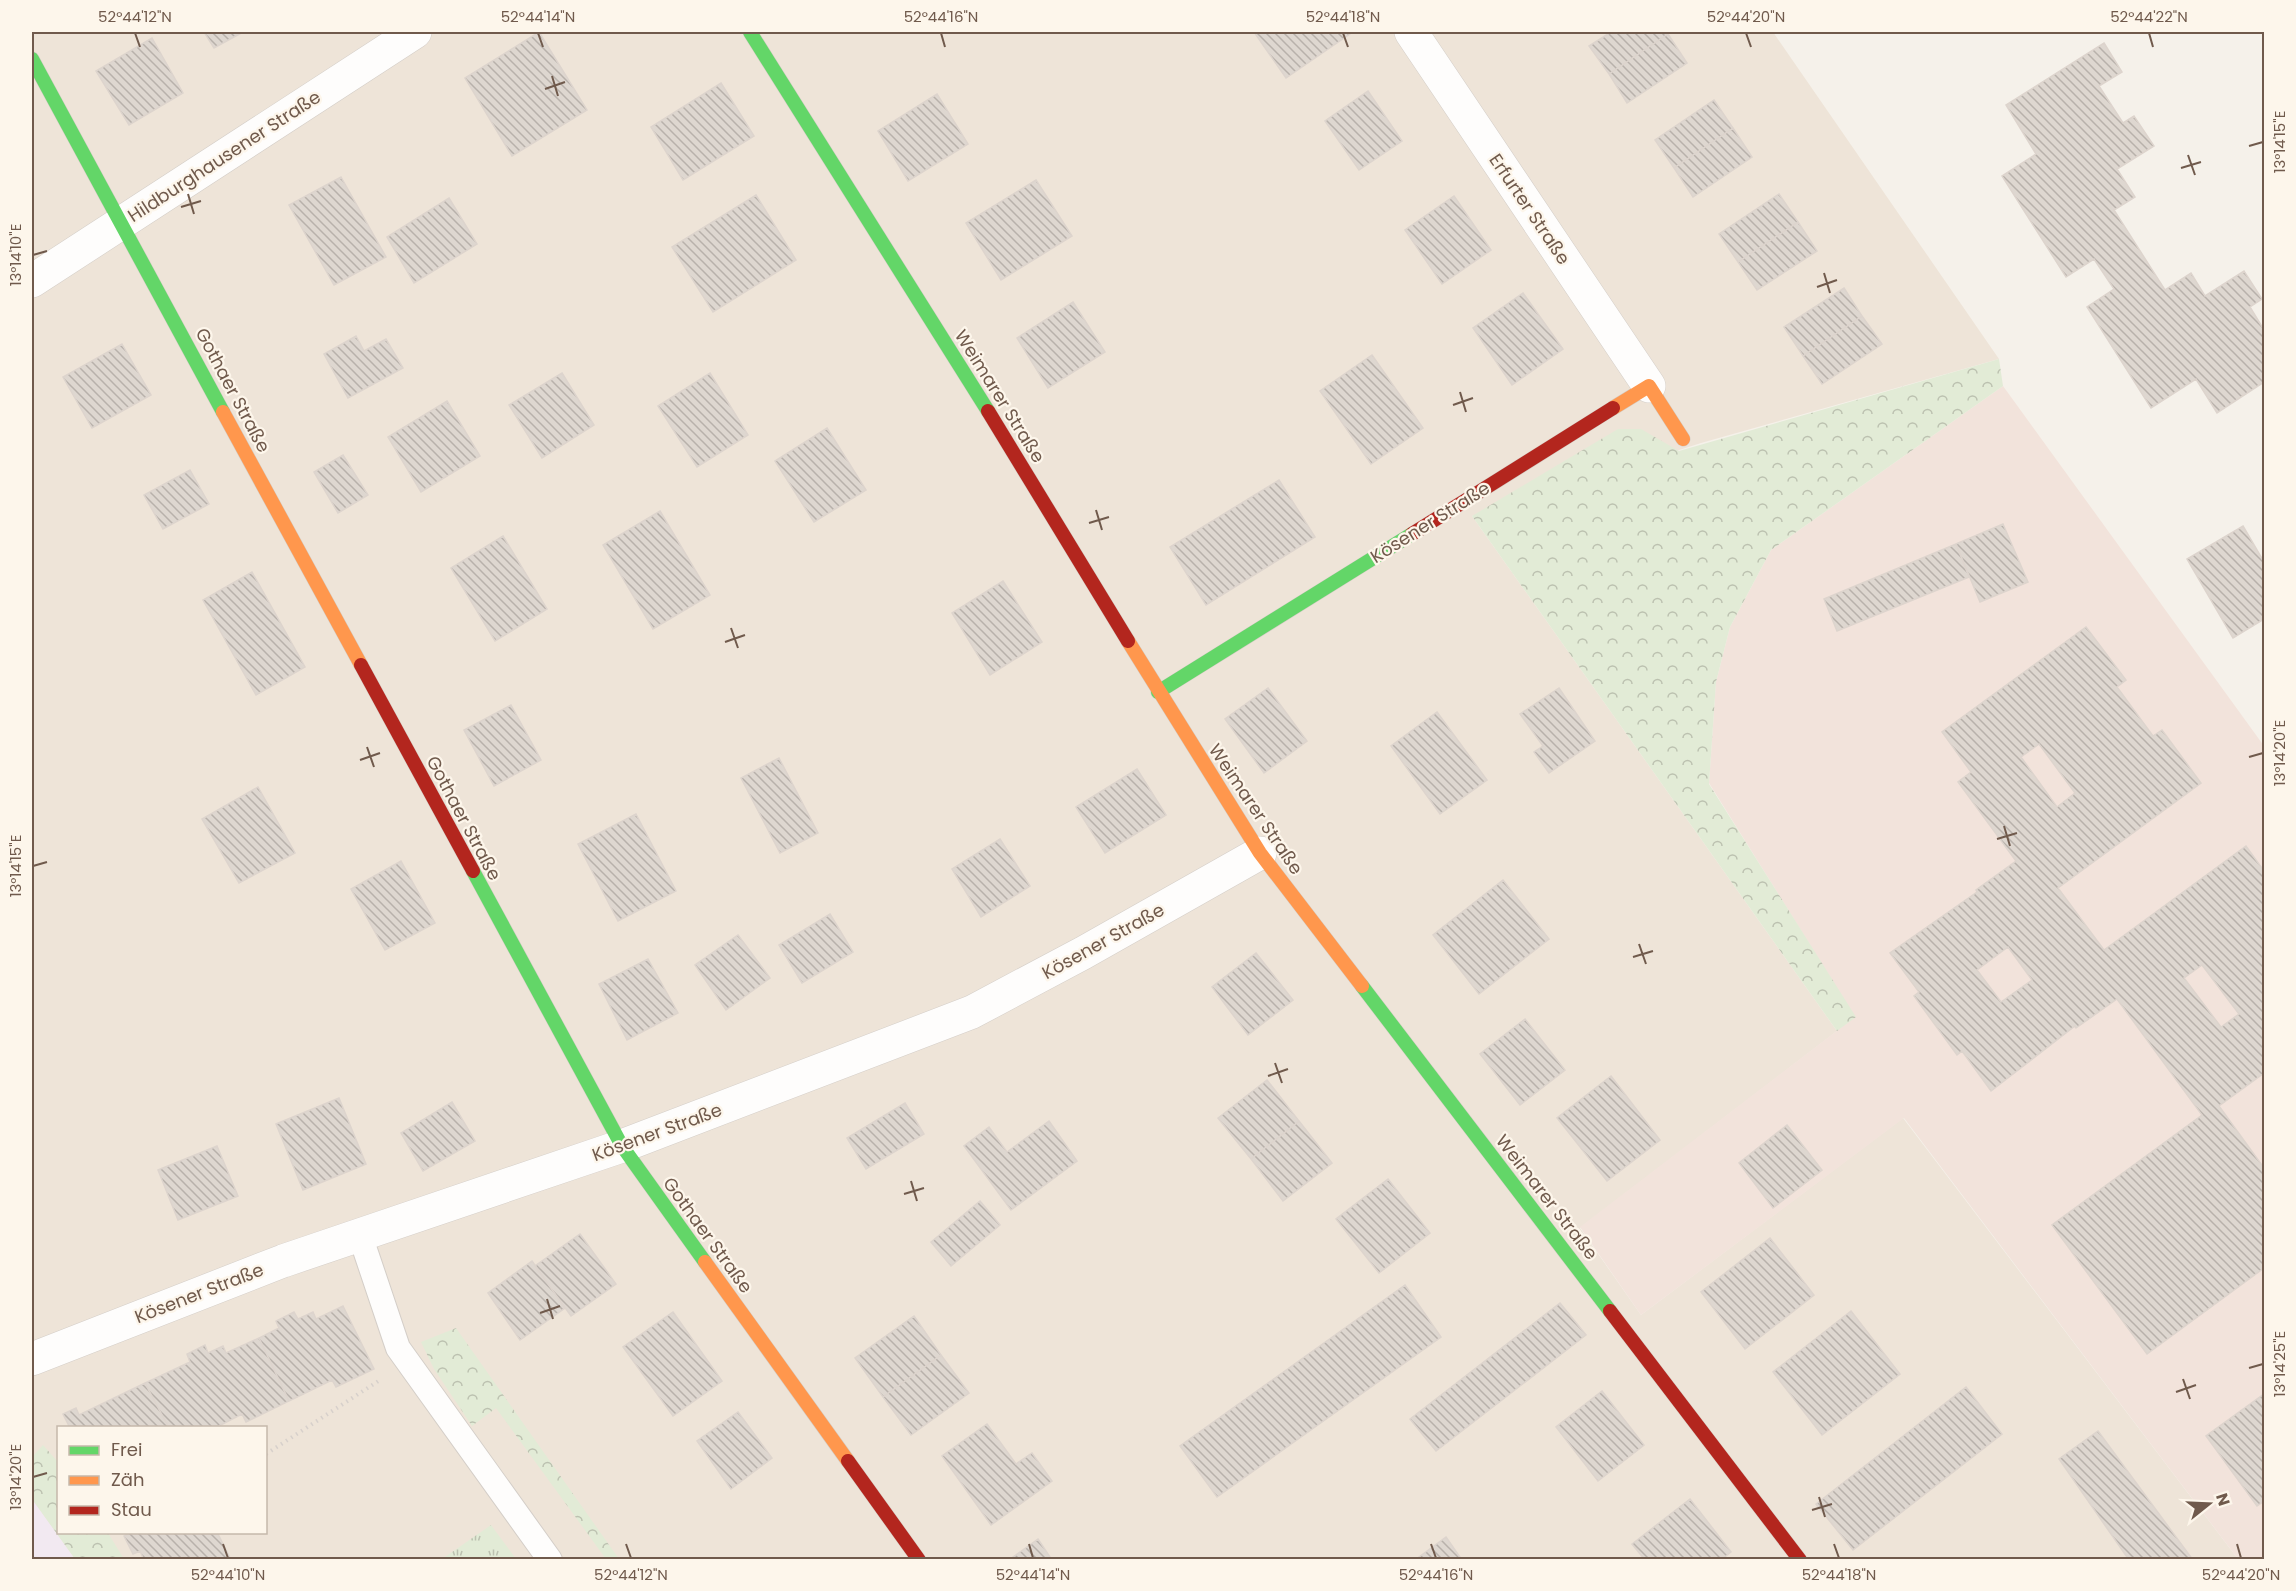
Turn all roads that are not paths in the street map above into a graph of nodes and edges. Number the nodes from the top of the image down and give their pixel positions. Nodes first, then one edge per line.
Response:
1 (416, 32) edge
2 (750, 32) edge
3 (1411, 32) edge
4 (32, 59) edge
5 (122, 223) junction
6 (32, 281) edge
7 (1649, 386) junction
8 (1683, 439) dead end
9 (1158, 692) junction
10 (1260, 852) junction
11 (622, 1146) junction
12 (360, 1235) junction
13 (32, 1359) edge
14 (550, 1560) edge
15 (919, 1560) edge
16 (1800, 1560) edge

1 - 5 street, Hildburghausener Straße
2 - 9 street, Weimarer Straße
3 - 7 street, Erfurter Straße
4 - 5 street, Gothaer Straße
5 - 6 street, Hildburghausener Straße
5 - 11 street, Gothaer Straße
7 - 8 street
7 - 9 street, Kösener Straße
9 - 10 street, Weimarer Straße
10 - 11 street, Kösener Straße
10 - 16 street, Weimarer Straße
11 - 12 street, Kösener Straße
11 - 15 street, Gothaer Straße
12 - 13 street, Kösener Straße
12 - 14 lane

